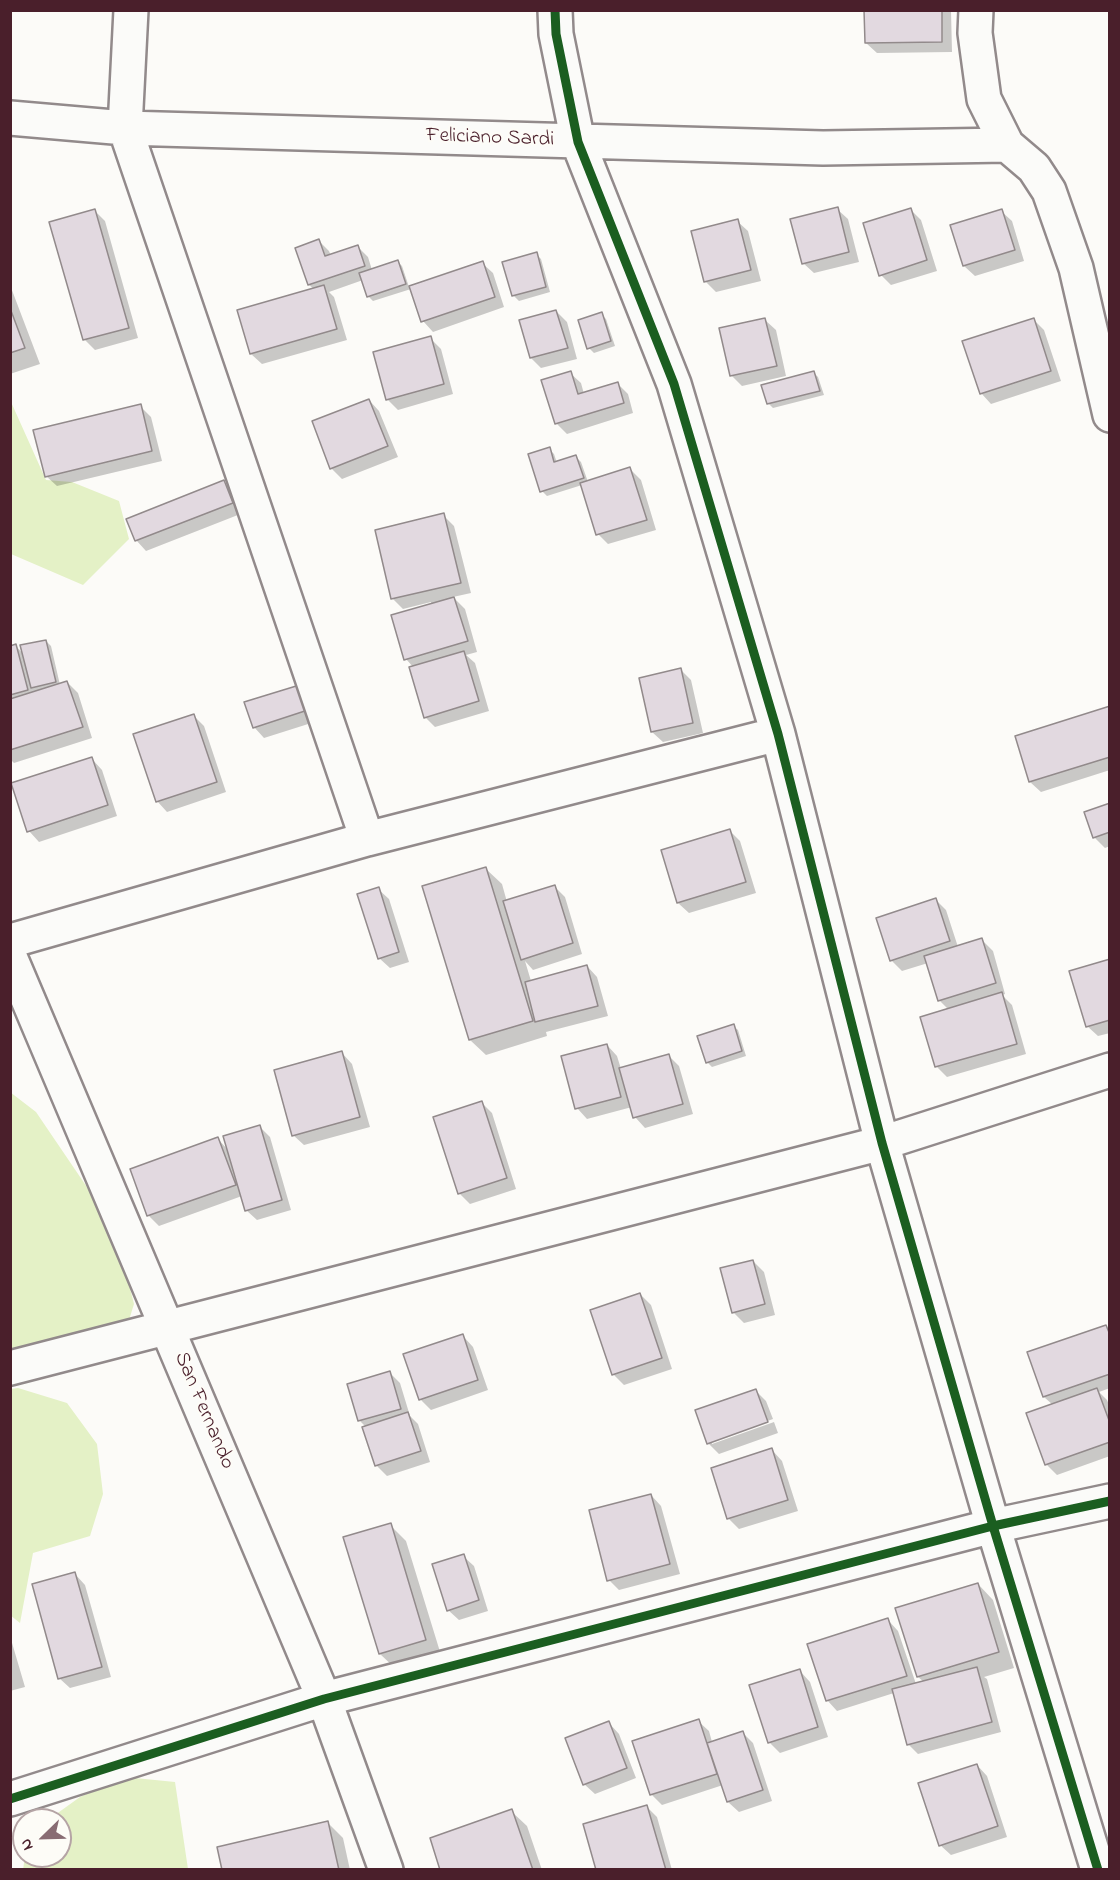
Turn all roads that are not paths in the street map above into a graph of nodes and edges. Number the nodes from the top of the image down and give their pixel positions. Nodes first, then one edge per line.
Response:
1 (131, 10) edge
2 (555, 10) edge
3 (976, 10) edge
4 (10, 118) edge
5 (125, 128) junction
6 (578, 142) junction
7 (1007, 145) junction
8 (1110, 416) edge
9 (778, 734) junction
10 (367, 838) junction
11 (10, 941) edge
12 (10, 957) edge
13 (1110, 1070) edge
14 (882, 1143) junction
15 (168, 1327) junction
16 (10, 1368) edge
17 (1110, 1501) edge
18 (993, 1526) junction
19 (324, 1699) junction
20 (10, 1799) edge
21 (386, 1869) edge
22 (1098, 1869) edge

1 - 5 street
2 - 6 street
3 - 7 street
4 - 5 street, Feliciano Sardi
5 - 6 street, Feliciano Sardi
5 - 10 street
6 - 7 street, Feliciano Sardi
6 - 9 street
7 - 8 street
9 - 10 street
9 - 14 street
10 - 11 street
12 - 15 street, San Fernando
13 - 14 street
14 - 15 street
14 - 18 street
15 - 16 street
15 - 19 street, San Fernando
17 - 18 street
18 - 19 street
18 - 22 street
19 - 20 street
19 - 21 street, San Fernando

